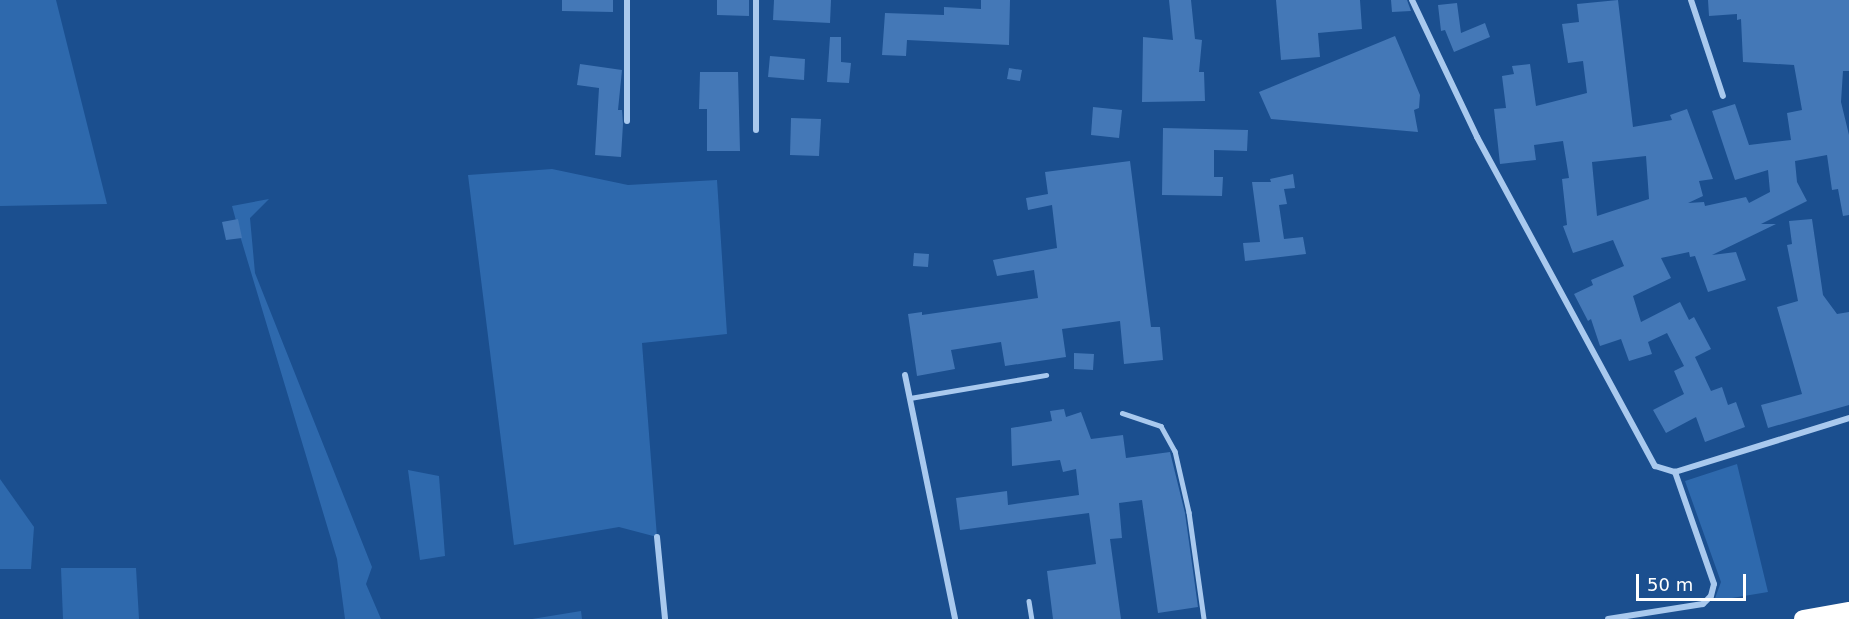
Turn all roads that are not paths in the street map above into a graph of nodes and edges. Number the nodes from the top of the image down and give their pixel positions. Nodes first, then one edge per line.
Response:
1 (627, 0) edge
2 (756, 0) edge
3 (1412, 0) edge
4 (1691, 0) edge
5 (1723, 96) dead end
6 (627, 121) dead end
7 (756, 130) dead end
8 (905, 375) dead end
9 (1046, 375) dead end
10 (910, 398) junction
11 (1122, 413) dead end
12 (1849, 418) edge
13 (1675, 472) junction
14 (657, 537) dead end
15 (1029, 600) dead end
16 (1849, 611) edge
17 (665, 619) edge
18 (955, 619) edge
19 (1032, 619) edge
20 (1204, 619) edge
21 (1608, 619) edge
22 (1803, 619) edge

1 - 6 street
2 - 7 street
3 - 13 street
4 - 5 street
8 - 10 street
9 - 10 lane
10 - 18 street
11 - 20 lane
12 - 13 street
13 - 21 street
14 - 17 street
15 - 19 lane
16 - 22 highway

